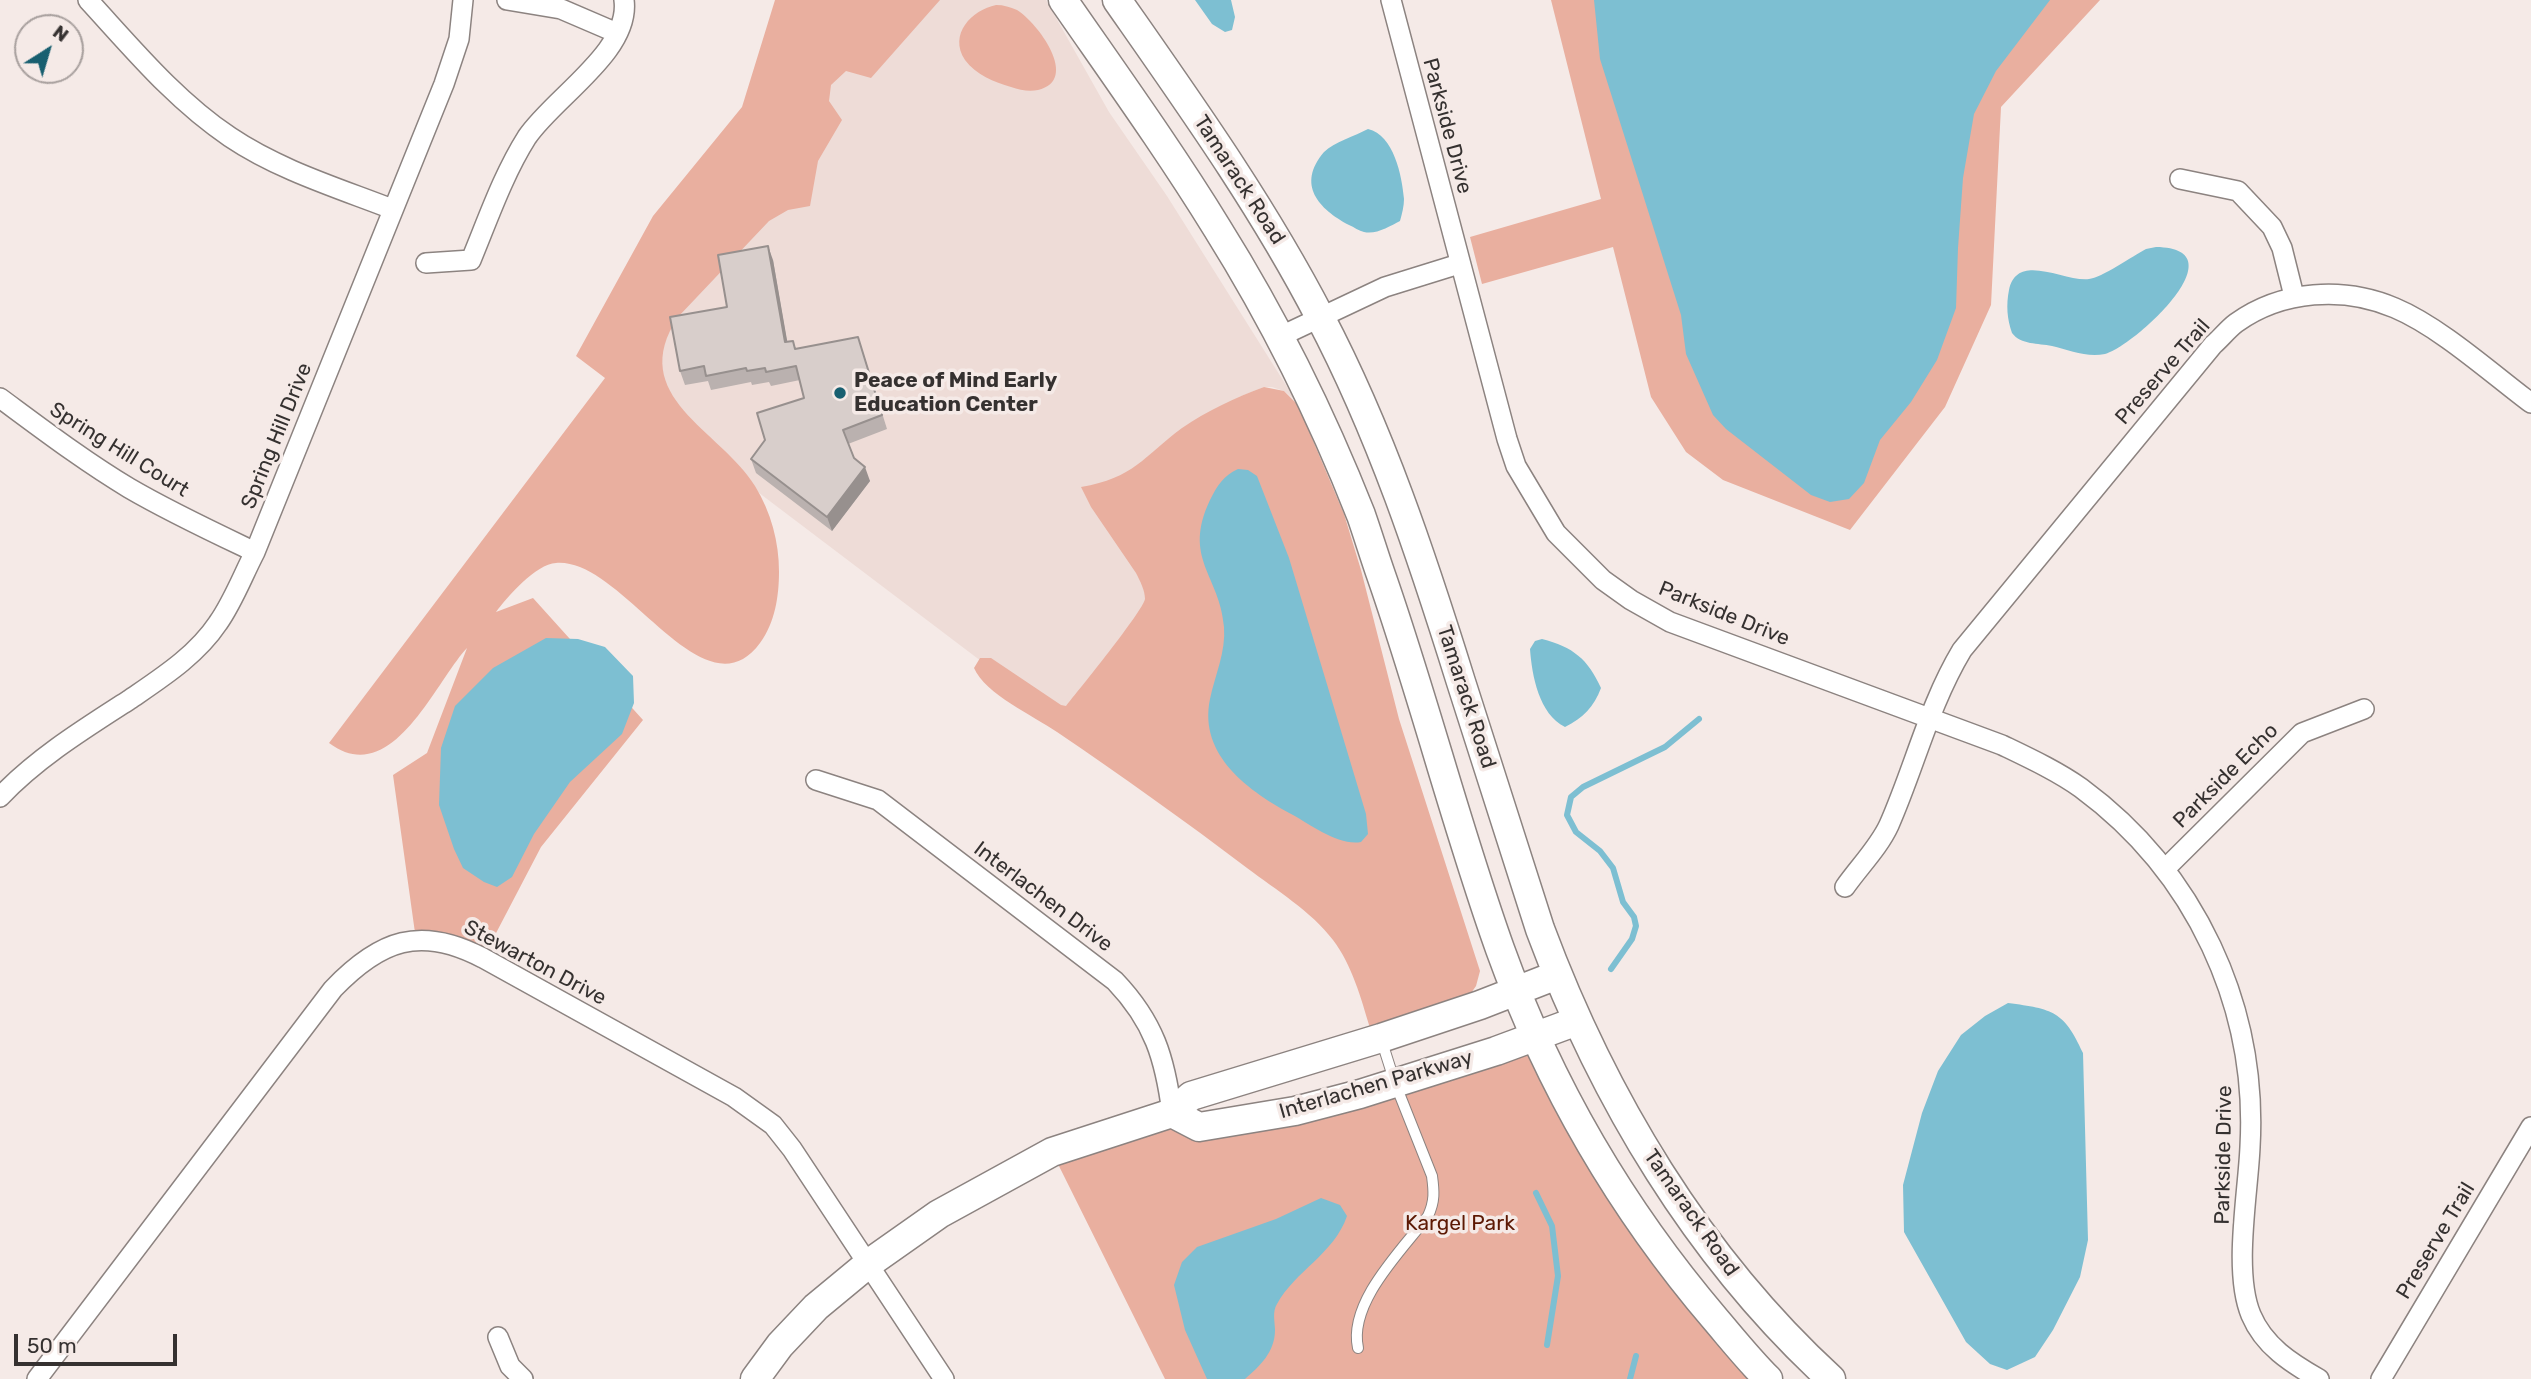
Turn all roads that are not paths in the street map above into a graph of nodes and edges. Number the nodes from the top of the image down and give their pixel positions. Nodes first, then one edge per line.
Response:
1 (88, 0) edge
2 (463, 0) edge
3 (507, 0) edge
4 (624, 0) edge
5 (1063, 0) edge
6 (1117, 0) edge
7 (1391, 0) edge
8 (617, 33) junction
9 (2180, 179) dead end
10 (392, 209) junction
11 (426, 263) dead end
12 (1459, 264) junction
13 (2294, 296) junction
14 (1321, 317) junction
15 (1279, 337) junction
16 (0, 398) edge
17 (2531, 403) edge
18 (255, 552) junction
19 (2364, 709) dead end
20 (1928, 717) junction
21 (816, 780) dead end
22 (0, 797) edge
23 (2166, 868) junction
24 (1845, 887) dead end
25 (1557, 975) junction
26 (1517, 990) junction
27 (1577, 1021) junction
28 (1535, 1036) junction
29 (1381, 1038) junction
30 (1395, 1083) junction
31 (1172, 1113) junction
32 (2531, 1127) edge
33 (868, 1264) junction
34 (498, 1336) dead end
35 (1358, 1348) dead end
36 (37, 1379) edge
37 (523, 1379) edge
38 (755, 1379) edge
39 (944, 1379) edge
40 (1768, 1379) edge
41 (1831, 1379) edge
42 (2319, 1379) edge
43 (2381, 1379) edge

1 - 10 street
2 - 10 street, Spring Hill Drive
3 - 8 street
4 - 8 street
5 - 15 street, Tamarack Road
6 - 14 street, Tamarack Road
7 - 12 street, Parkside Drive
8 - 11 street
9 - 13 street
10 - 18 street, Spring Hill Drive
12 - 14 street
12 - 20 street, Parkside Drive
13 - 17 street, Preserve Trail
13 - 20 street, Preserve Trail
14 - 15 street
14 - 25 street, Tamarack Road
15 - 26 street, Tamarack Road
16 - 18 street, Spring Hill Court
18 - 22 street, Spring Hill Drive
19 - 23 street, Parkside Echo
20 - 23 street, Parkside Drive
20 - 24 street
21 - 31 street, Interlachen Drive
23 - 42 street, Parkside Drive
25 - 26 street, Interlachen Parkway
25 - 27 street, Tamarack Road
26 - 28 street, Tamarack Road
26 - 29 street, Interlachen Parkway
27 - 28 street, Interlachen Parkway
27 - 41 street, Tamarack Road
28 - 30 street, Interlachen Parkway
28 - 40 street, Tamarack Road
29 - 30 lane
29 - 31 street, Interlachen Parkway
30 - 31 street, Interlachen Parkway
30 - 35 lane
31 - 33 street, Interlachen Parkway
32 - 43 street, Preserve Trail
33 - 36 street, Stewarton Drive
33 - 38 street, Interlachen Parkway
33 - 39 street, Stewarton Drive
34 - 37 street

